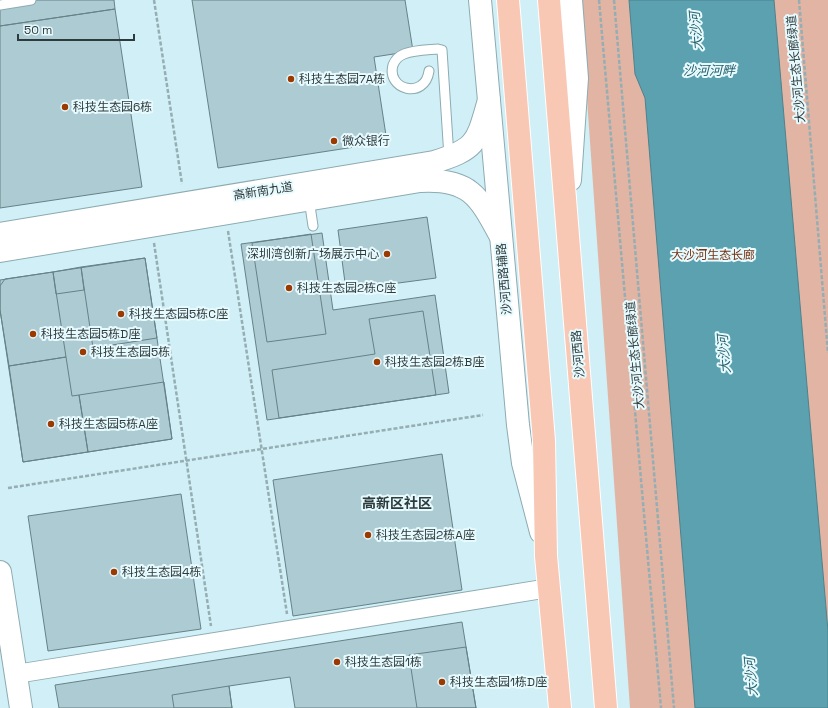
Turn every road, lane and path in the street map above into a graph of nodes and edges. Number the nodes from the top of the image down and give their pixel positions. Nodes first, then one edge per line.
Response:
1 (31, 0) edge
2 (154, 0) edge
3 (480, 0) edge
4 (508, 0) edge
5 (549, 0) edge
6 (571, 0) edge
7 (600, 0) edge
8 (614, 0) edge
9 (799, 0) edge
10 (0, 5) edge
11 (429, 71) dead end
12 (490, 96) junction
13 (449, 158) junction
14 (182, 184) dead end
15 (309, 200) junction
16 (313, 226) dead end
17 (228, 231) dead end
18 (0, 234) edge
19 (500, 235) junction
20 (568, 237) junction
21 (154, 243) dead end
22 (0, 251) edge
23 (828, 353) edge
24 (483, 416) dead end
25 (262, 449) junction
26 (186, 461) junction
27 (8, 488) dead end
28 (546, 556) junction
29 (0, 572) edge
30 (549, 588) junction
31 (290, 630) junction
32 (214, 642) junction
33 (16, 674) junction
34 (21, 708) edge
35 (560, 708) edge
36 (606, 708) edge
37 (661, 708) edge
38 (674, 708) edge

1 - 10 lane
2 - 14 path
3 - 12 street, 沙河西路辅路
4 - 28 main road
5 - 20 main road, 沙河西路
6 - 20 street
7 - 37 path
8 - 38 path, 大沙河生态长廊绿道
9 - 23 path, 大沙河生态长廊绿道
11 - 13 lane
12 - 13 street, 高新南九道
12 - 19 street, 沙河西路辅路
13 - 18 street, 高新南九道
15 - 16 lane
15 - 19 street, 高新南九道
15 - 22 street, 高新南九道
17 - 25 path
19 - 28 street, 沙河西路辅路
20 - 36 main road, 沙河西路
21 - 26 path
24 - 25 path
25 - 26 path
25 - 31 path
26 - 27 path
26 - 32 path
28 - 30 main road
29 - 33 street
30 - 31 street
30 - 35 main road
31 - 32 street
32 - 33 street
33 - 34 street

